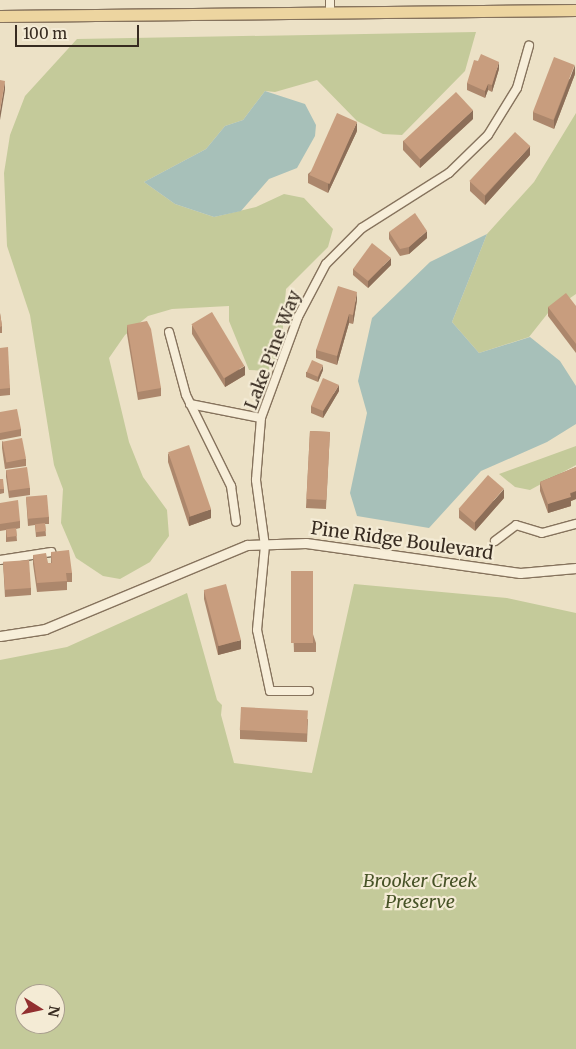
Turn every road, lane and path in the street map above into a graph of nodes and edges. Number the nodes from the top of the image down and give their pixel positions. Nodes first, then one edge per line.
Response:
1 (330, 0) edge
2 (576, 10) edge
3 (330, 13) junction
4 (0, 16) edge
5 (529, 46) dead end
6 (169, 332) dead end
7 (190, 404) junction
8 (261, 418) junction
9 (236, 522) dead end
10 (576, 524) edge
11 (495, 540) dead end
12 (265, 546) junction
13 (51, 552) edge
14 (0, 560) edge
15 (576, 568) edge
16 (0, 636) edge
17 (309, 691) dead end

1 - 3 street
2 - 3 main road
3 - 4 main road
5 - 8 street, Lake Pine Way
6 - 7 street
7 - 8 street
7 - 9 street
8 - 12 street, Lake Pine Way
10 - 11 street
12 - 15 street, Pine Ridge Boulevard
12 - 16 street, Pine Ridge Boulevard
12 - 17 street, Lake Pine Way
13 - 14 street

